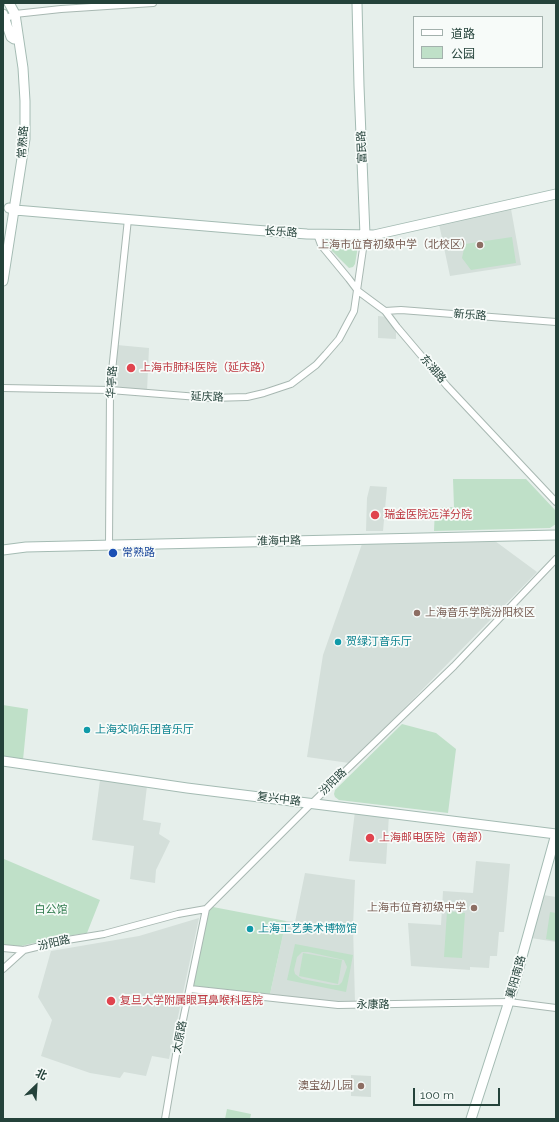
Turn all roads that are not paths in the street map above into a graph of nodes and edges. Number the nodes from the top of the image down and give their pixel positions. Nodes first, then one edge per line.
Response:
1 (9, 3) edge
2 (153, 3) edge
3 (357, 3) edge
4 (3, 4) edge
5 (9, 15) edge
6 (556, 194) edge
7 (9, 208) edge
8 (128, 219) junction
9 (317, 234) junction
10 (365, 235) junction
11 (3, 249) edge
12 (3, 281) edge
13 (358, 291) junction
14 (385, 311) junction
15 (556, 322) edge
16 (3, 388) edge
17 (110, 390) junction
18 (556, 502) edge
19 (556, 535) edge
20 (109, 545) junction
21 (3, 549) edge
22 (556, 559) edge
23 (3, 761) edge
24 (311, 804) junction
25 (556, 834) edge
26 (206, 909) junction
27 (3, 948) edge
28 (24, 950) junction
29 (3, 969) edge
30 (190, 989) junction
31 (509, 1002) junction
32 (556, 1008) edge
33 (165, 1119) edge
34 (471, 1119) edge

1 - 5 main road, 常熟路
2 - 5 street
3 - 10 main road, 富民路
4 - 5 main road, 常熟路
5 - 7 main road, 常熟路
5 - 7 main road, 常熟路
6 - 10 main road, 长乐路
7 - 8 main road, 长乐路
7 - 11 main road, 常熟路
7 - 12 main road, 常熟路
8 - 9 main road, 长乐路
8 - 17 street, 华亭路
9 - 10 main road, 长乐路
9 - 13 street, 东湖路
10 - 13 street, 富民路
13 - 14 street, 东湖路
13 - 17 street, 延庆路
14 - 15 street, 新乐路
14 - 18 street, 东湖路
16 - 17 street, 延庆路
17 - 20 street, 华亭路
19 - 20 main road, 淮海中路
20 - 21 main road, 淮海中路
22 - 24 street, 汾阳路
23 - 24 main road, 复兴中路
24 - 25 main road, 复兴中路
24 - 26 street, 汾阳路
25 - 31 main road, 襄阳南路
26 - 28 street, 汾阳路
26 - 30 street, 太原路
27 - 28 street, 汾阳路
28 - 29 street
30 - 31 street, 永康路
30 - 33 street, 太原路
31 - 32 street, 永康路
31 - 34 main road, 襄阳南路

